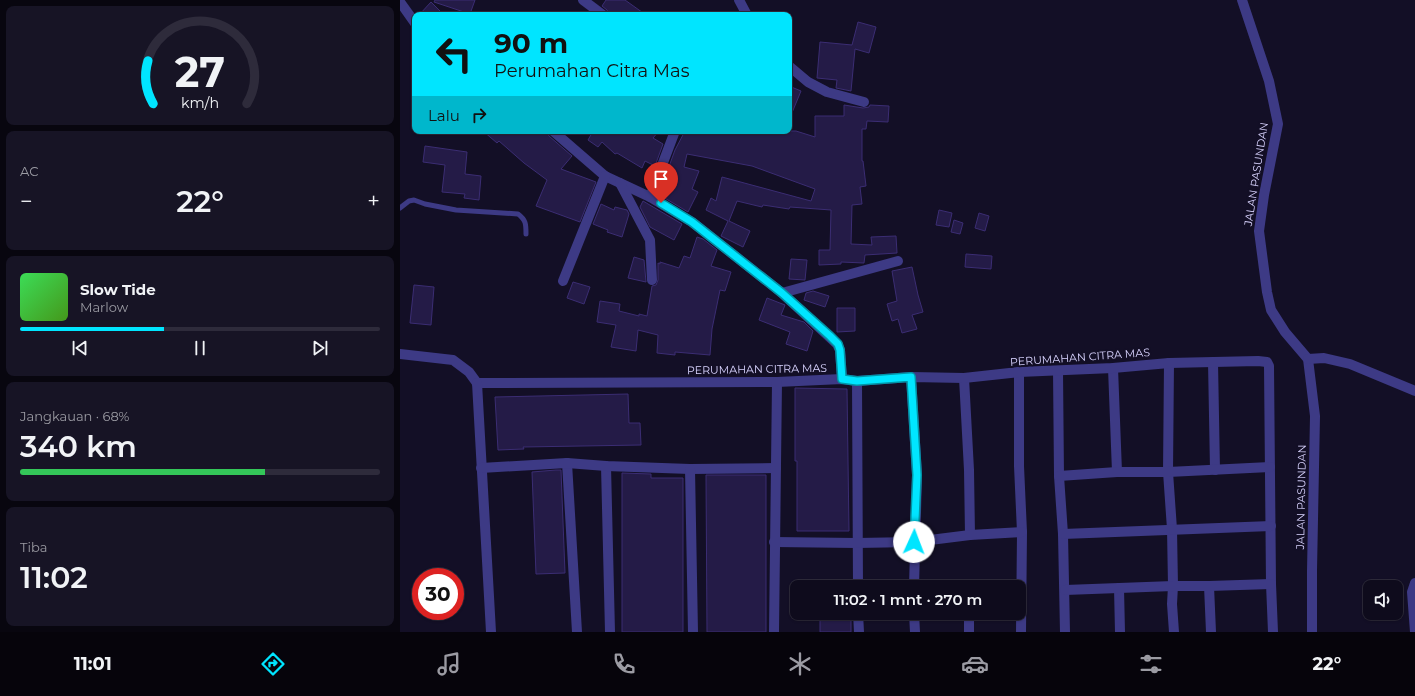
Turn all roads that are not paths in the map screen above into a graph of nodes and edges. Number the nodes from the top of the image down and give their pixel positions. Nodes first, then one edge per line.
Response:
1 (582, 0) edge
2 (739, 0) edge
3 (1242, 0) edge
4 (400, 2) edge
5 (598, 12) edge
6 (745, 12) edge
7 (412, 19) edge
8 (792, 69) edge
9 (864, 102) dead end
10 (556, 134) edge
11 (674, 134) edge
12 (605, 176) junction
13 (620, 183) junction
14 (650, 197) junction
15 (400, 208) edge
16 (526, 234) dead end
17 (898, 261) dead end
18 (652, 280) dead end
19 (563, 281) dead end
20 (782, 293) junction
21 (400, 354) edge
22 (1308, 359) junction
23 (1213, 362) junction
24 (1169, 363) junction
25 (1113, 368) junction
26 (1058, 371) junction
27 (1019, 372) junction
28 (911, 377) junction
29 (964, 378) junction
30 (842, 379) junction
31 (857, 381) junction
32 (777, 382) junction
33 (477, 383) junction
34 (1415, 391) edge
35 (567, 463) junction
36 (606, 466) junction
37 (481, 468) junction
38 (776, 468) junction
39 (1270, 468) junction
40 (690, 469) junction
41 (1215, 470) junction
42 (1117, 472) junction
43 (1168, 472) junction
44 (1059, 476) junction
45 (1271, 526) junction
46 (1172, 529) junction
47 (1022, 532) junction
48 (1063, 534) junction
49 (970, 535) junction
50 (774, 542) junction
51 (914, 542) junction
52 (857, 543) junction
53 (858, 580) edge
54 (914, 580) edge
55 (1415, 583) edge
56 (1271, 584) junction
57 (1173, 586) junction
58 (1209, 586) junction
59 (1119, 588) junction
60 (1065, 590) junction
61 (858, 620) edge
62 (914, 620) edge
63 (970, 620) edge
64 (491, 632) edge
65 (577, 632) edge
66 (610, 632) edge
67 (693, 632) edge
68 (774, 632) edge
69 (859, 632) edge
70 (915, 632) edge
71 (969, 632) edge
72 (1021, 632) edge
73 (1065, 632) edge
74 (1120, 632) edge
75 (1174, 632) edge
76 (1211, 632) edge
77 (1273, 632) edge
78 (1312, 632) edge
79 (1415, 632) edge

1 - 5 street
2 - 6 street
3 - 22 street, JALAN PASUNDAN
4 - 7 street
8 - 9 street
10 - 12 street
11 - 14 street
12 - 13 street
12 - 19 street
13 - 14 street
13 - 18 street
14 - 20 street
15 - 16 lane
17 - 20 street
20 - 30 street
21 - 33 street
22 - 34 street
22 - 78 street, JALAN PASUNDAN
23 - 24 street, PERUMAHAN CITRA MAS
23 - 39 street, PERUMAHAN CITRA MAS
23 - 41 street
24 - 25 street, PERUMAHAN CITRA MAS
24 - 43 street
25 - 26 street, PERUMAHAN CITRA MAS
25 - 42 street
26 - 27 street, PERUMAHAN CITRA MAS
26 - 44 street
27 - 29 street, PERUMAHAN CITRA MAS
27 - 47 street
28 - 29 street, PERUMAHAN CITRA MAS
28 - 31 street, PERUMAHAN CITRA MAS
28 - 51 street
29 - 49 street
30 - 31 street, PERUMAHAN CITRA MAS
30 - 32 street, PERUMAHAN CITRA MAS
31 - 52 street
32 - 33 street, PERUMAHAN CITRA MAS
32 - 38 street
33 - 37 street
35 - 36 street
35 - 37 street
35 - 65 street
36 - 40 street
36 - 66 street
37 - 64 street
38 - 40 street
38 - 50 street
39 - 41 street
39 - 45 street
40 - 67 street
41 - 43 street
42 - 43 street
42 - 44 street
43 - 46 street
44 - 48 street
45 - 46 street
45 - 56 street
46 - 48 street
46 - 57 street
47 - 49 street
47 - 72 street
48 - 60 street
49 - 51 street
50 - 52 street
50 - 68 street
51 - 52 street
51 - 54 street
52 - 53 street
55 - 79 street
56 - 58 street
56 - 77 street
57 - 58 street
57 - 59 street
57 - 75 street
58 - 76 street
59 - 60 street
59 - 74 street
60 - 73 street
61 - 69 street
62 - 70 street
63 - 71 street

